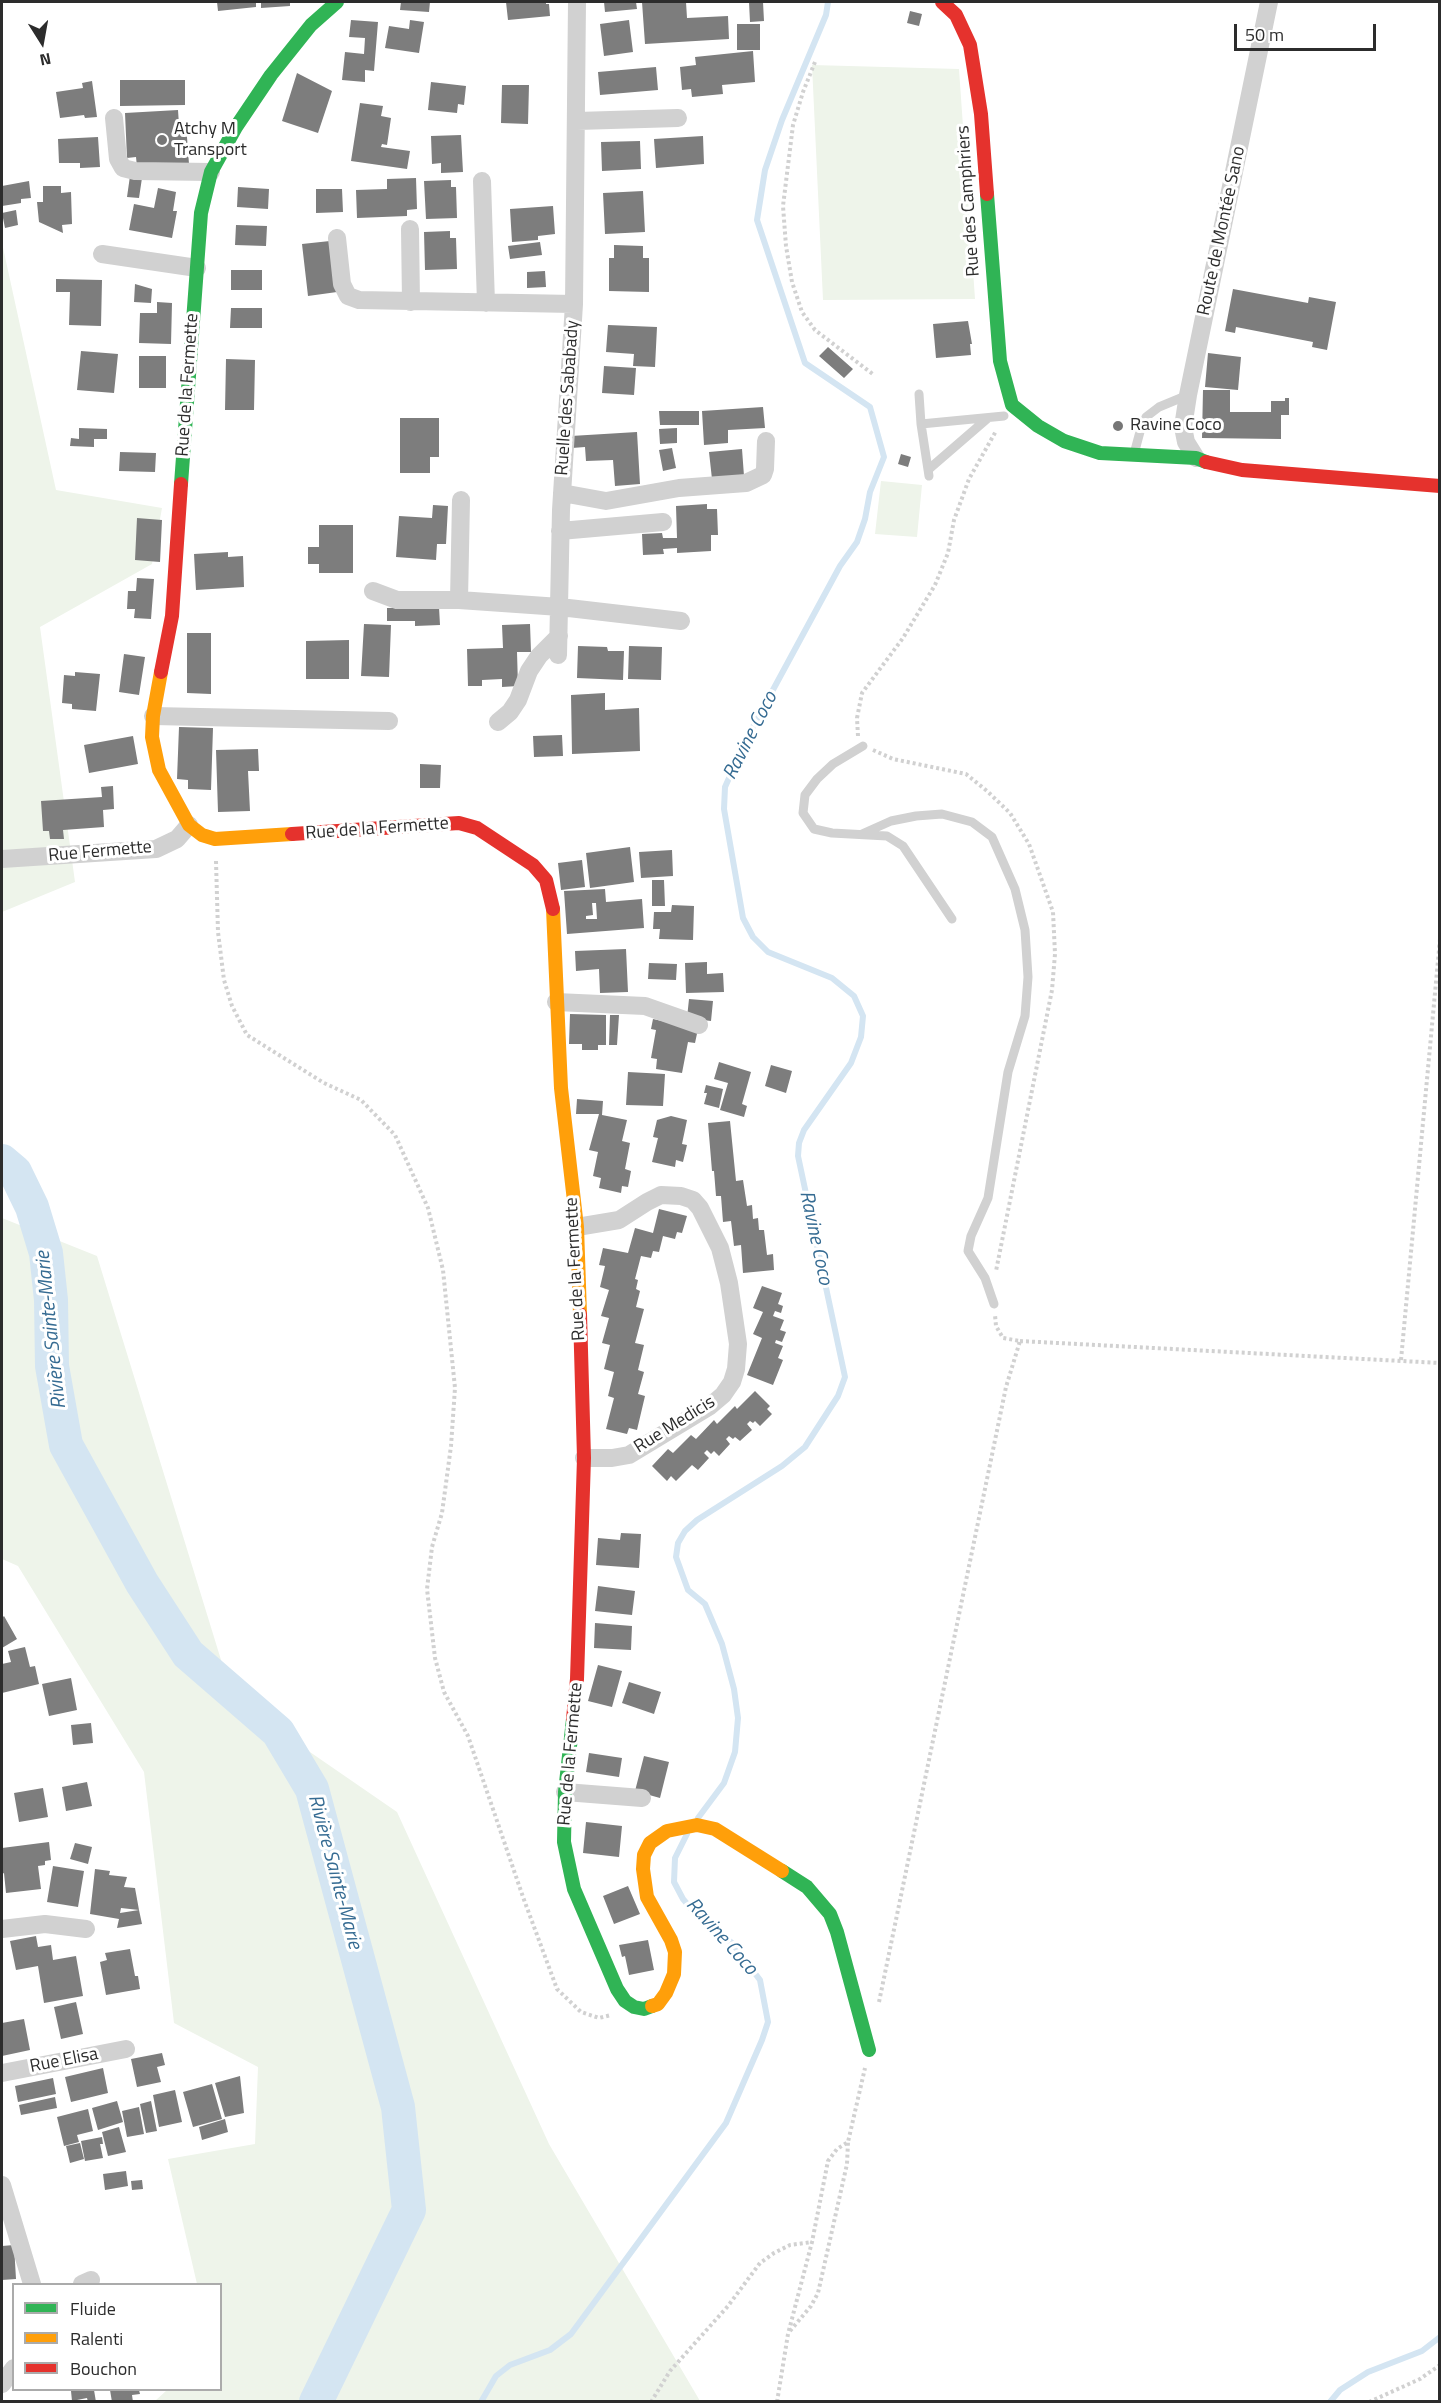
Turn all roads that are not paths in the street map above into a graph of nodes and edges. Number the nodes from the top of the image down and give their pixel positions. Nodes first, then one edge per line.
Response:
1 (337, 2) edge
2 (577, 2) edge
3 (942, 2) edge
4 (1269, 2) edge
5 (114, 118) dead end
6 (678, 118) dead end
7 (577, 121) junction
8 (211, 172) junction
9 (482, 181) dead end
10 (410, 229) dead end
11 (337, 238) dead end
12 (102, 254) dead end
13 (197, 268) junction
14 (411, 302) junction
15 (486, 303) junction
16 (574, 304) junction
17 (919, 394) dead end
18 (1188, 395) junction
19 (1008, 411) junction
20 (988, 418) junction
21 (921, 424) junction
22 (766, 441) dead end
23 (1133, 456) junction
24 (1196, 458) junction
25 (1440, 486) edge
26 (562, 493) junction
27 (461, 501) dead end
28 (663, 522) dead end
29 (560, 531) junction
30 (373, 591) dead end
31 (459, 600) junction
32 (560, 607) junction
33 (681, 621) dead end
34 (559, 636) junction
35 (558, 655) dead end
36 (153, 716) junction
37 (389, 721) dead end
38 (498, 722) dead end
39 (863, 746) road end
40 (189, 825) junction
41 (862, 834) junction
42 (2, 859) edge
43 (952, 919) dead end
44 (556, 1002) junction
45 (699, 1025) dead end
46 (577, 1227) junction
47 (994, 1304) road end
48 (584, 1458) junction
49 (565, 1792) junction
50 (642, 1798) dead end
51 (2, 1929) edge
52 (86, 1929) dead end
53 (126, 2049) dead end
54 (869, 2050) road end
55 (2, 2073) edge
56 (2, 2185) edge
57 (32, 2283) edge
58 (12, 2371) edge
59 (2, 2384) edge

1 - 8 street, Rue de la Fermette
2 - 7 street, Ruelle des Sababady
3 - 19 street, Rue des Camphriers
4 - 18 street, Route de Montée Sano
5 - 8 street
6 - 7 street
7 - 16 street, Ruelle des Sababady
8 - 13 street, Rue de la Fermette
9 - 15 street
10 - 14 street
11 - 14 street, Ruelle des Sababady
12 - 13 street
13 - 36 street, Rue de la Fermette
14 - 15 street, Ruelle des Sababady
15 - 16 street, Ruelle des Sababady
16 - 26 street, Ruelle des Sababady
17 - 21 lane
18 - 23 lane
18 - 24 street, Route de Montée Sano
19 - 20 lane
19 - 23 street
20 - 21 lane
20 - 21 lane
22 - 26 street, Ruelle des Sababady
23 - 24 street
24 - 25 street
26 - 29 street, Ruelle des Sababady
27 - 31 street
28 - 29 street
29 - 32 street, Ruelle des Sababady
30 - 31 street
31 - 32 street
32 - 33 street
32 - 34 street, Ruelle des Sababady
34 - 35 street, Ruelle des Sababady
34 - 38 street
36 - 37 street
36 - 40 street, Rue de la Fermette
39 - 41 lane
40 - 42 street, Rue Fermette
40 - 44 street, Rue de la Fermette
41 - 43 lane
41 - 47 lane
44 - 45 street
44 - 46 street, Rue de la Fermette
46 - 48 street, Rue de la Fermette
46 - 48 street, Rue Medicis
48 - 49 street, Rue de la Fermette
49 - 50 street
49 - 54 street, Rue de la Fermette
51 - 52 street
53 - 55 street, Rue Elisa
56 - 57 street
58 - 59 street

